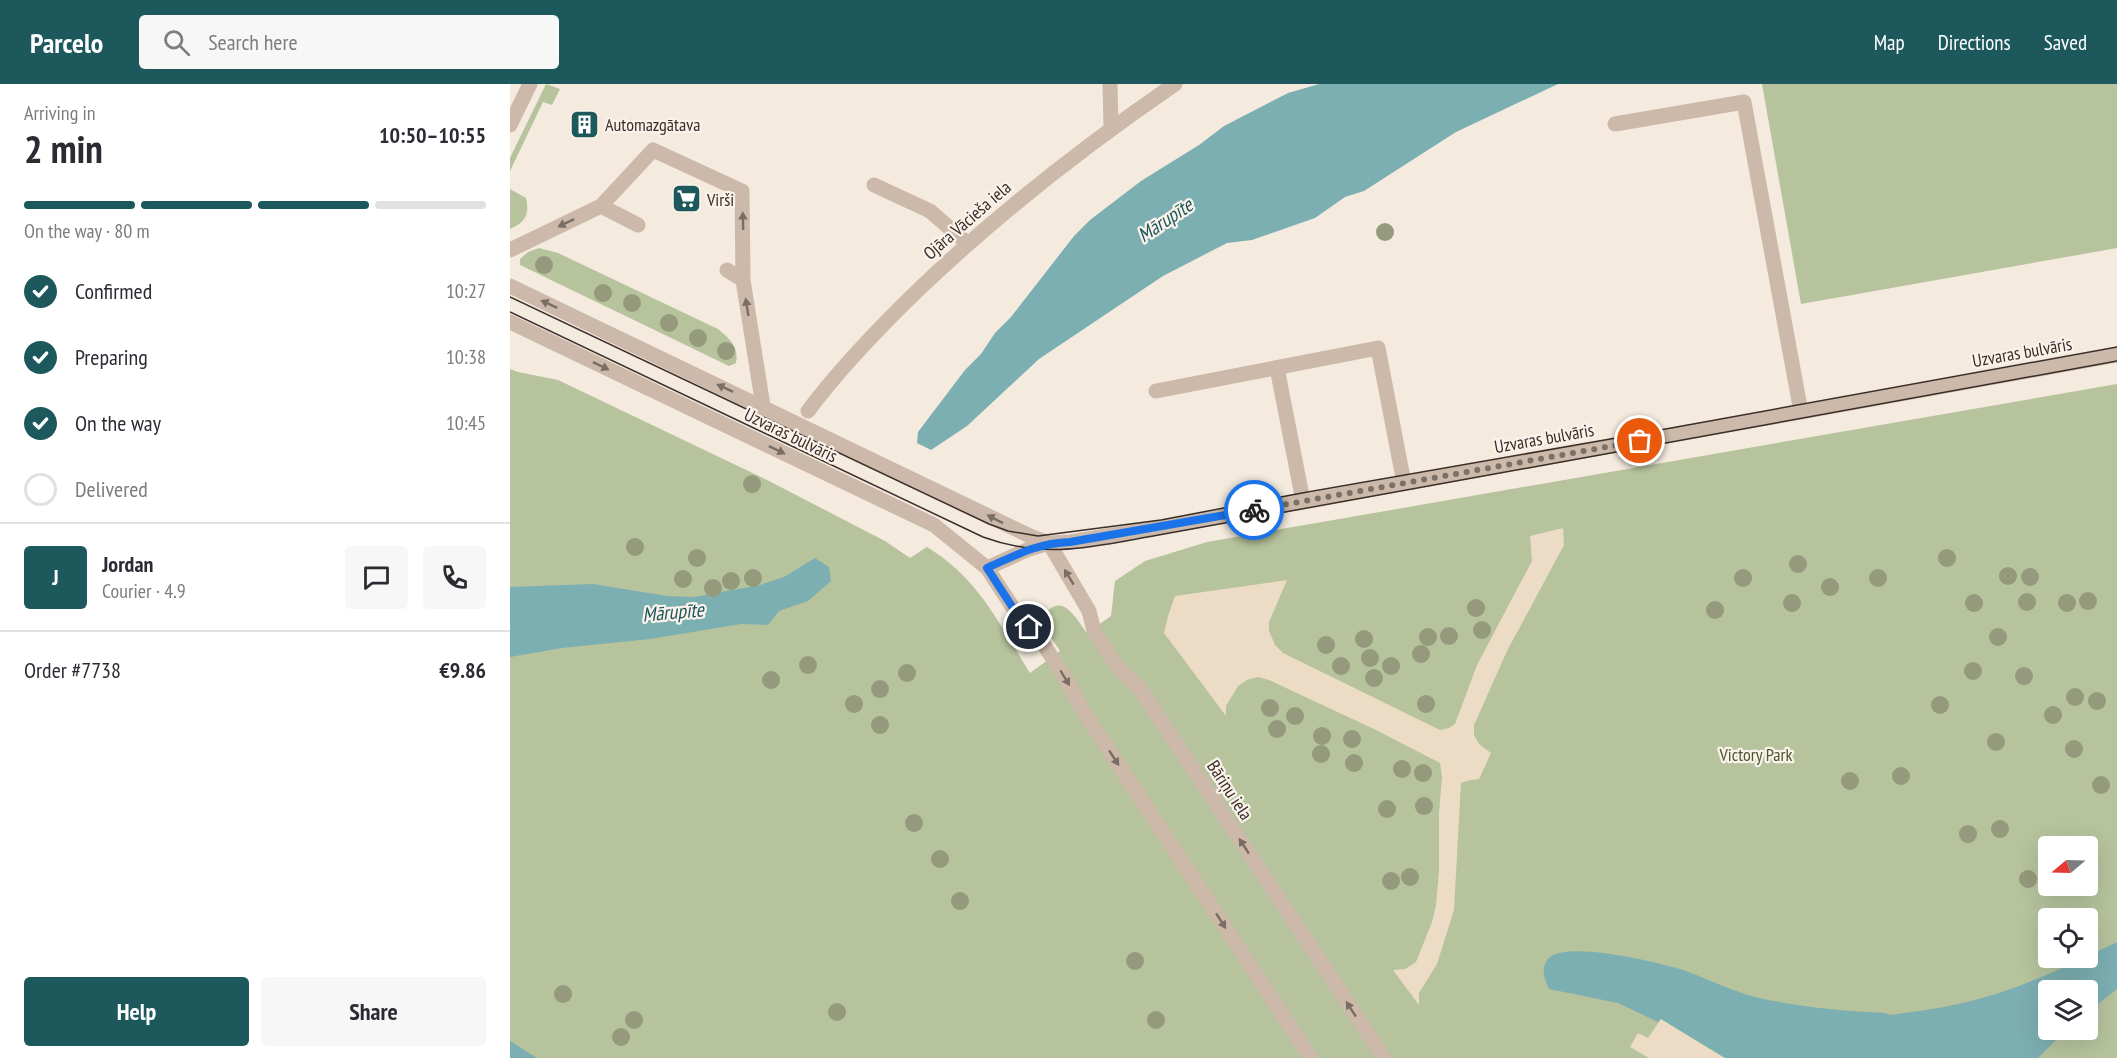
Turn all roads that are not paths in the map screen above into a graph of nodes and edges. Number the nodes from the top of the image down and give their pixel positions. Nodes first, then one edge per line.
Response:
1 (530, 84) edge
2 (1110, 84) edge
3 (1175, 84) edge
4 (1615, 124) dead end
5 (510, 125) edge
6 (1111, 128) junction
7 (874, 185) dead end
8 (601, 206) junction
9 (638, 225) dead end
10 (967, 243) junction
11 (510, 250) edge
12 (727, 270) dead end
13 (743, 280) junction
14 (510, 286) edge
15 (510, 322) edge
16 (2117, 354) edge
17 (1277, 368) junction
18 (1156, 391) dead end
19 (763, 406) junction
20 (808, 411) dead end
21 (1801, 412) junction
22 (1404, 483) junction
23 (1303, 501) junction
24 (1049, 543) junction
25 (987, 568) junction
26 (1311, 1058) edge
27 (1384, 1058) edge

1 - 5 street
2 - 6 street
3 - 6 street, Ojāra Vācieša iela
4 - 21 street
6 - 10 street, Ojāra Vācieša iela
7 - 10 street
8 - 9 street
8 -> 11 street
13 -> 8 street
10 - 20 street, Ojāra Vācieša iela
12 - 13 street
19 -> 13 street
19 -> 14 street, Uzvaras bulvāris
15 -> 25 street, Uzvaras bulvāris
16 - 21 street, Uzvaras bulvāris
17 - 18 street
17 - 22 street
17 - 23 street
24 -> 19 street, Uzvaras bulvāris
21 - 22 street, Uzvaras bulvāris
22 - 23 street, Uzvaras bulvāris
23 - 24 street, Uzvaras bulvāris
24 - 25 street, Uzvaras bulvāris
27 -> 24 street, Bāriņu iela
25 -> 26 street

